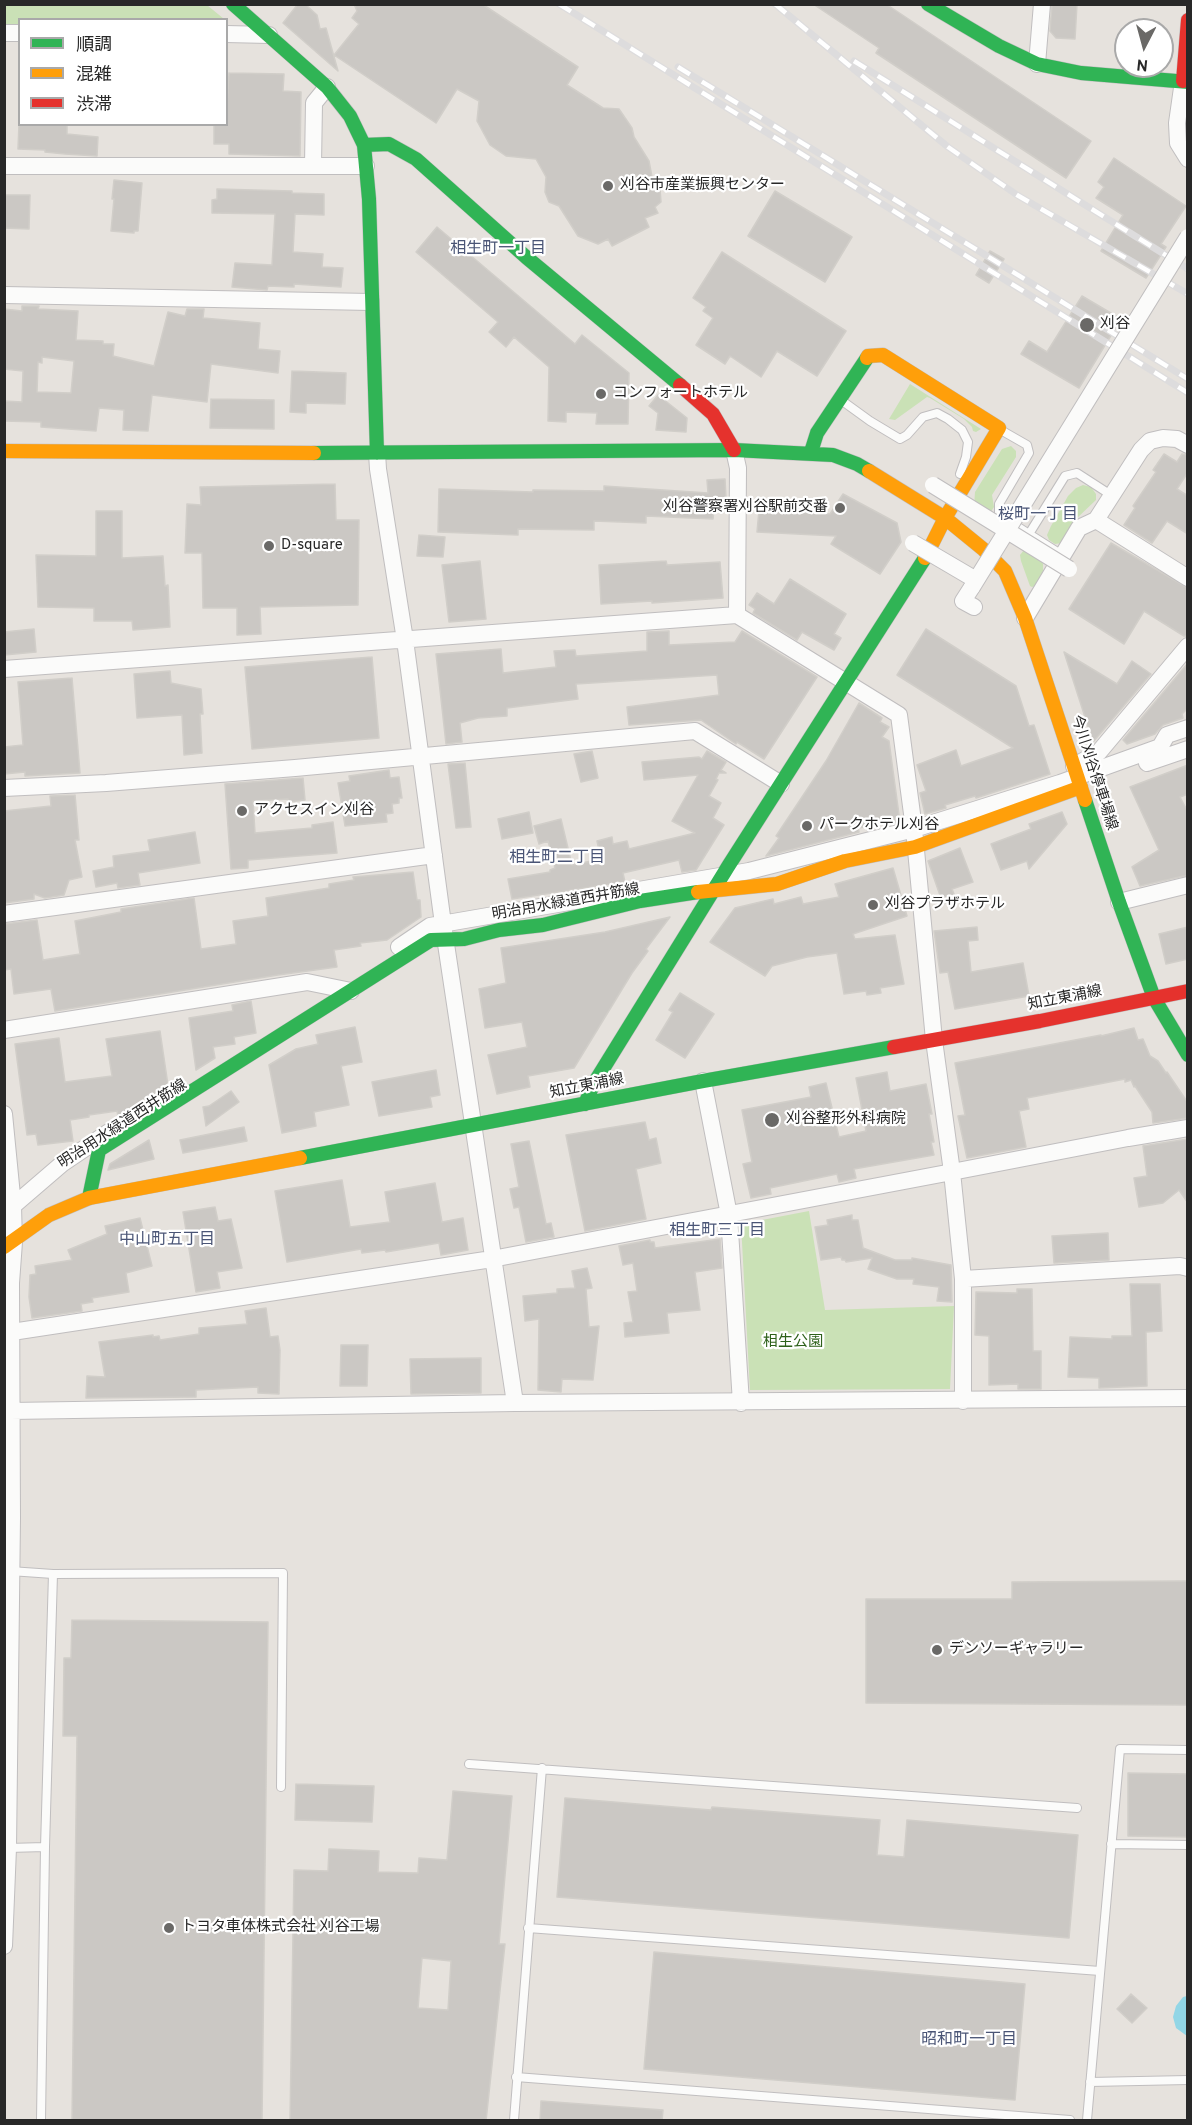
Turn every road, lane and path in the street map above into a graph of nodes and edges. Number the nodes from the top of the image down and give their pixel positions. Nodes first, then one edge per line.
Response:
1 (233, 4) edge
2 (928, 4) edge
3 (1042, 4) edge
4 (1188, 20) edge
5 (228, 34) edge
6 (269, 35) junction
7 (1037, 64) junction
8 (1185, 82) edge
9 (327, 87) junction
10 (364, 145) junction
11 (1188, 159) edge
12 (312, 165) junction
13 (4, 166) edge
14 (366, 166) junction
15 (1188, 237) edge
16 (4, 295) edge
17 (370, 302) junction
18 (840, 399) junction
19 (999, 428) junction
20 (1188, 445) edge
21 (734, 450) junction
22 (4, 451) edge
23 (811, 452) junction
24 (377, 453) junction
25 (966, 484) junction
26 (933, 485) dead end
27 (1111, 495) junction
28 (945, 518) junction
29 (1096, 520) junction
30 (1006, 531) junction
31 (1029, 534) junction
32 (913, 543) dead end
33 (1065, 562) junction
34 (1188, 578) edge
35 (976, 580) junction
36 (974, 607) dead end
37 (737, 615) junction
38 (1025, 618) junction
39 (405, 640) junction
40 (1188, 646) edge
41 (4, 669) edge
42 (845, 682) junction
43 (1188, 728) edge
44 (1188, 749) edge
45 (419, 755) junction
46 (1077, 777) junction
47 (781, 784) junction
48 (4, 788) edge
49 (914, 829) junction
50 (915, 847) junction
51 (434, 855) junction
52 (723, 874) junction
53 (1188, 885) edge
54 (714, 890) junction
55 (1119, 902) junction
56 (4, 914) edge
57 (445, 931) junction
58 (345, 990) junction
59 (1188, 991) edge
60 (1154, 998) junction
61 (4, 1030) edge
62 (934, 1040) junction
63 (1188, 1055) edge
64 (703, 1081) junction
65 (585, 1104) junction
66 (4, 1114) edge
67 (473, 1125) junction
68 (1188, 1128) edge
69 (952, 1172) junction
70 (89, 1198) junction
71 (9, 1208) edge
72 (729, 1215) junction
73 (9, 1244) edge
74 (492, 1259) junction
75 (1188, 1268) edge
76 (963, 1279) junction
77 (12, 1332) junction
78 (1188, 1398) edge
79 (963, 1401) junction
80 (741, 1403) junction
81 (515, 1404) junction
82 (11, 1411) junction
83 (8, 1518) edge
84 (10, 1571) junction
85 (53, 1574) junction
86 (1188, 1750) edge
87 (468, 1764) dead end
88 (542, 1768) junction
89 (281, 1786) dead end
90 (1077, 1808) dead end
91 (1111, 1844) junction
92 (1188, 1845) edge
93 (45, 1847) junction
94 (8, 1848) junction
95 (528, 1928) junction
96 (4, 1946) edge
97 (1100, 1971) junction
98 (516, 2077) junction
99 (1188, 2079) edge
100 (1090, 2082) junction
101 (1031, 2119) edge
102 (41, 2121) edge
103 (514, 2121) edge
104 (1070, 2121) edge
105 (1087, 2121) edge

1 - 6 street
2 - 7 street
3 - 7 street
4 - 8 street
5 - 6 street
6 - 9 street
7 - 8 street
8 - 11 street
9 - 10 street
9 - 12 street
10 - 14 street
10 - 21 street
12 - 13 street
12 - 14 street
14 - 17 street
15 - 30 street, bridge
16 - 17 street
17 - 24 street
18 - 19 street
18 - 23 street
18 - 25 lane
19 - 25 street
19 - 31 lane
20 - 27 street
21 - 23 street, 今川刈谷停車場線
21 - 24 street, 今川刈谷停車場線
21 - 37 street
22 - 24 street, 今川刈谷停車場線
23 - 28 street, 今川刈谷停車場線
24 - 39 street
25 - 28 street
26 - 30 street, bridge
27 - 29 street
27 - 31 lane
28 - 38 street, 今川刈谷停車場線
28 - 42 street
29 - 33 street
29 - 34 street
30 - 33 street, bridge
30 - 35 street, bridge
31 - 33 lane
32 - 35 street, bridge
33 - 38 street
35 - 36 street
37 - 39 street
37 - 42 street
38 - 46 street, 今川刈谷停車場線
39 - 41 street
39 - 45 street
40 - 46 street
42 - 47 street
42 - 49 street
43 - 46 street, 明治用水緑道西井筋線
44 - 46 street
45 - 47 street
45 - 48 street
45 - 51 street
46 - 49 street, 明治用水緑道西井筋線
46 - 50 street
46 - 55 street, 今川刈谷停車場線
47 - 52 street
49 - 50 street
49 - 52 street, 明治用水緑道西井筋線
50 - 54 street
50 - 62 street
51 - 56 street
51 - 57 street
52 - 54 street
52 - 57 street, 明治用水緑道西井筋線
53 - 55 street
54 - 57 street
54 - 65 street
55 - 60 street, 今川刈谷停車場線
57 - 58 street, 明治用水緑道西井筋線
57 - 67 street
58 - 61 street
58 - 70 street
58 - 71 street, 明治用水緑道西井筋線
59 - 60 street, 知立東浦線
60 - 62 street, 知立東浦線
60 - 63 street, 今川刈谷停車場線
62 - 64 street, 知立東浦線
62 - 69 street
64 - 65 street, 知立東浦線
64 - 72 street
65 - 67 street, 知立東浦線
66 - 71 street
67 - 70 street, 知立東浦線
67 - 74 street
68 - 69 street
69 - 72 street
69 - 76 street
70 - 73 street, 知立東浦線
71 - 73 street
72 - 74 street
72 - 80 street
73 - 77 street
74 - 77 street
74 - 81 street
75 - 76 street
76 - 79 street
77 - 82 street
78 - 79 street
79 - 80 street
80 - 81 street
81 - 82 street
82 - 83 street
83 - 84 street
84 - 85 lane
84 - 94 street
85 - 89 lane
85 - 93 lane
86 - 91 lane
87 - 88 lane
88 - 90 lane
88 - 95 lane
91 - 92 lane
91 - 97 lane
93 - 94 lane
93 - 102 lane
94 - 96 street
95 - 97 lane
95 - 98 lane
97 - 100 lane
98 - 101 lane
98 - 103 lane
99 - 100 lane
100 - 105 lane
101 - 104 lane

